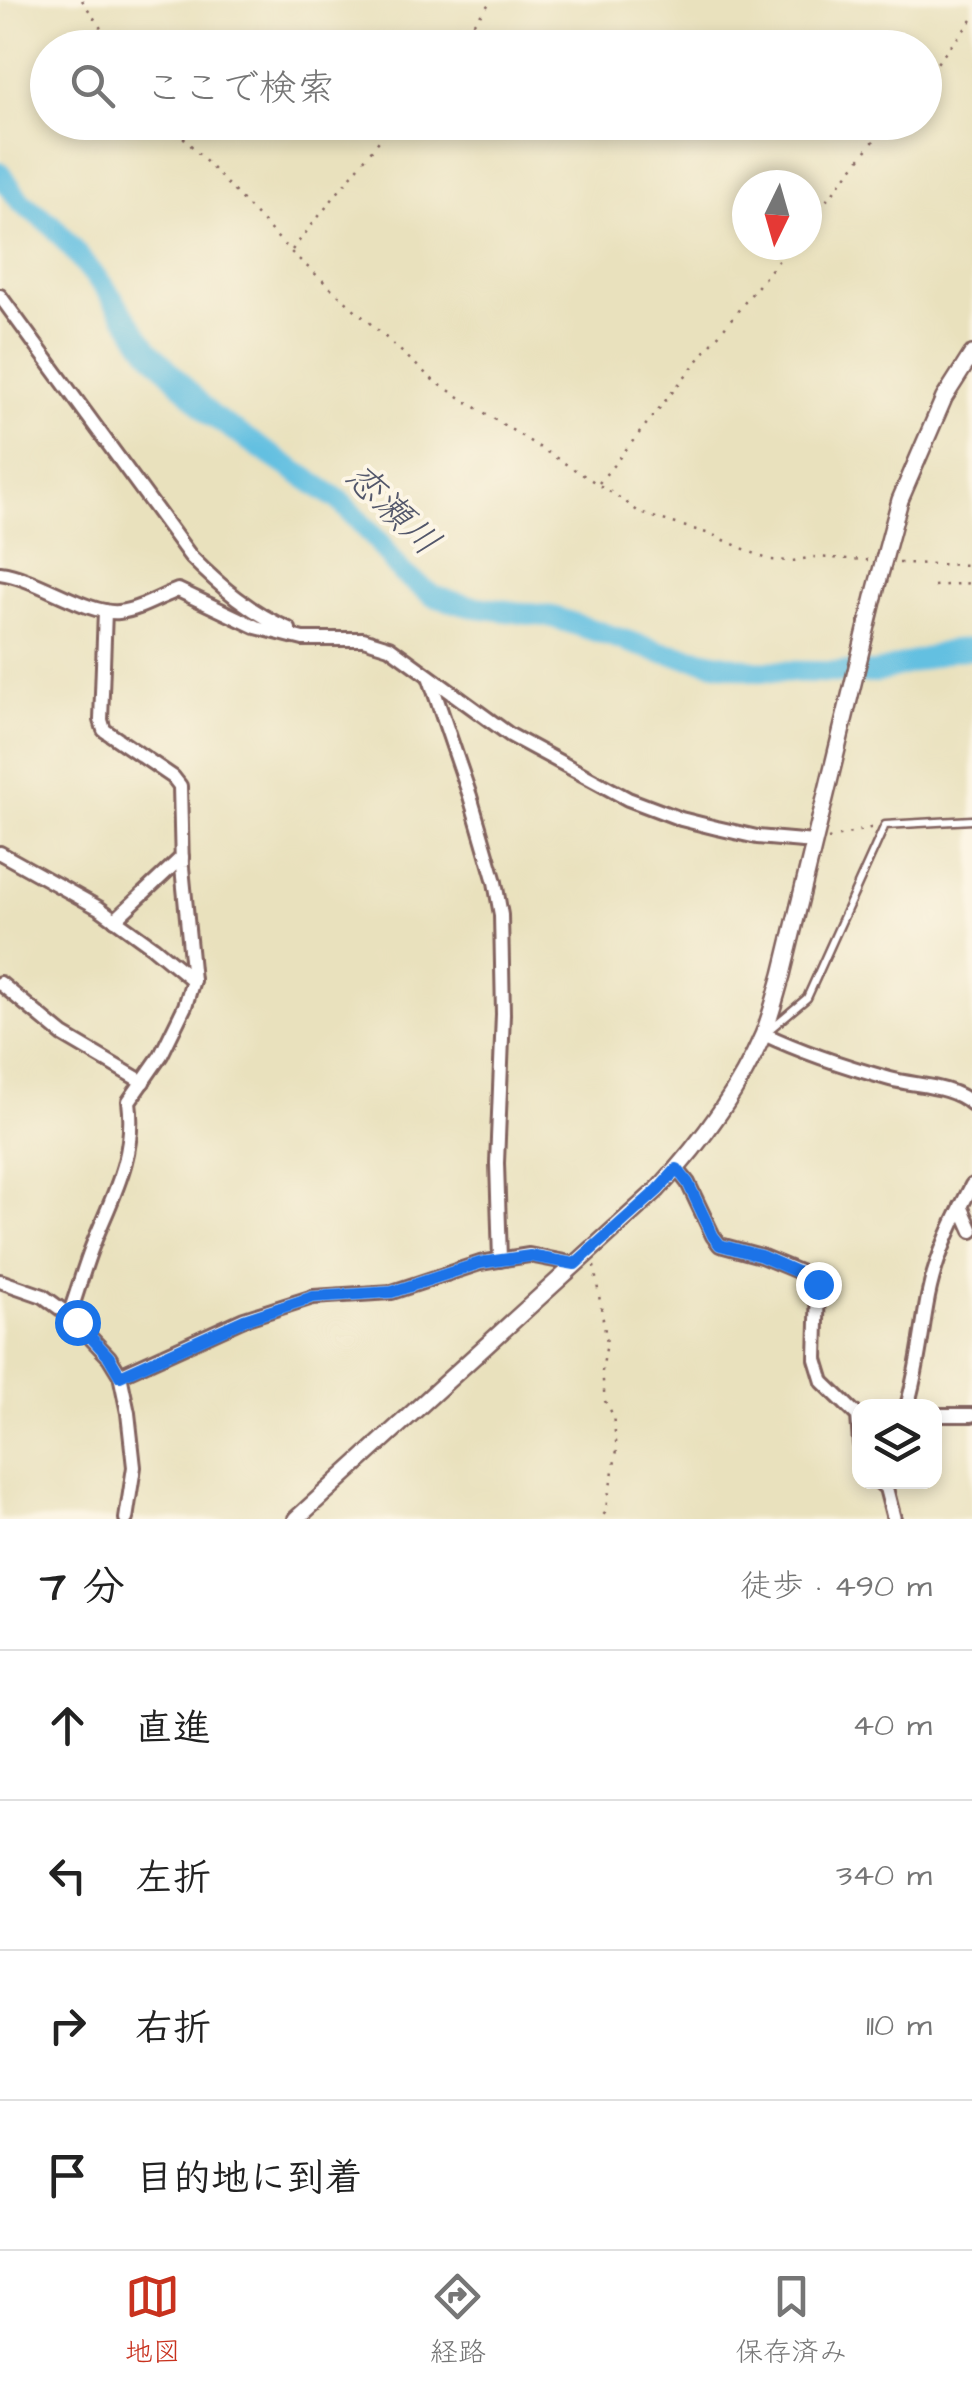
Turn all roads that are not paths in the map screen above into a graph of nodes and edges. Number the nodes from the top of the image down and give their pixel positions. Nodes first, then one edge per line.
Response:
1 (0, 296) edge
2 (972, 354) edge
3 (0, 574) edge
4 (105, 612) junction
5 (303, 639) junction
6 (429, 677) junction
7 (972, 820) edge
8 (814, 842) junction
9 (0, 852) edge
10 (182, 856) junction
11 (115, 920) junction
12 (192, 980) junction
13 (0, 982) edge
14 (764, 1034) junction
15 (143, 1082) junction
16 (972, 1104) edge
17 (677, 1169) junction
18 (972, 1186) edge
19 (962, 1206) junction
20 (972, 1231) edge
21 (500, 1260) junction
22 (575, 1264) junction
23 (0, 1281) edge
24 (69, 1316) junction
25 (120, 1376) junction
26 (909, 1399) edge
27 (852, 1410) edge
28 (942, 1415) edge
29 (972, 1415) edge
30 (886, 1489) edge
31 (126, 1519) edge
32 (296, 1519) edge
33 (894, 1519) edge

1 - 5 street
2 - 8 street
3 - 4 street
4 - 5 street
4 - 10 street
5 - 6 street
6 - 8 street
6 - 21 street
7 - 14 lane
8 - 14 street
9 - 11 street
10 - 11 street
10 - 12 street
11 - 12 street
12 - 15 street
13 - 15 street
14 - 16 street
14 - 17 street
15 - 24 street
17 - 22 street
17 - 27 street
18 - 19 street
19 - 20 street
19 - 26 street
21 - 22 street
21 - 25 street
22 - 32 street
23 - 24 street
24 - 25 street
25 - 31 street
28 - 29 street
30 - 33 street

